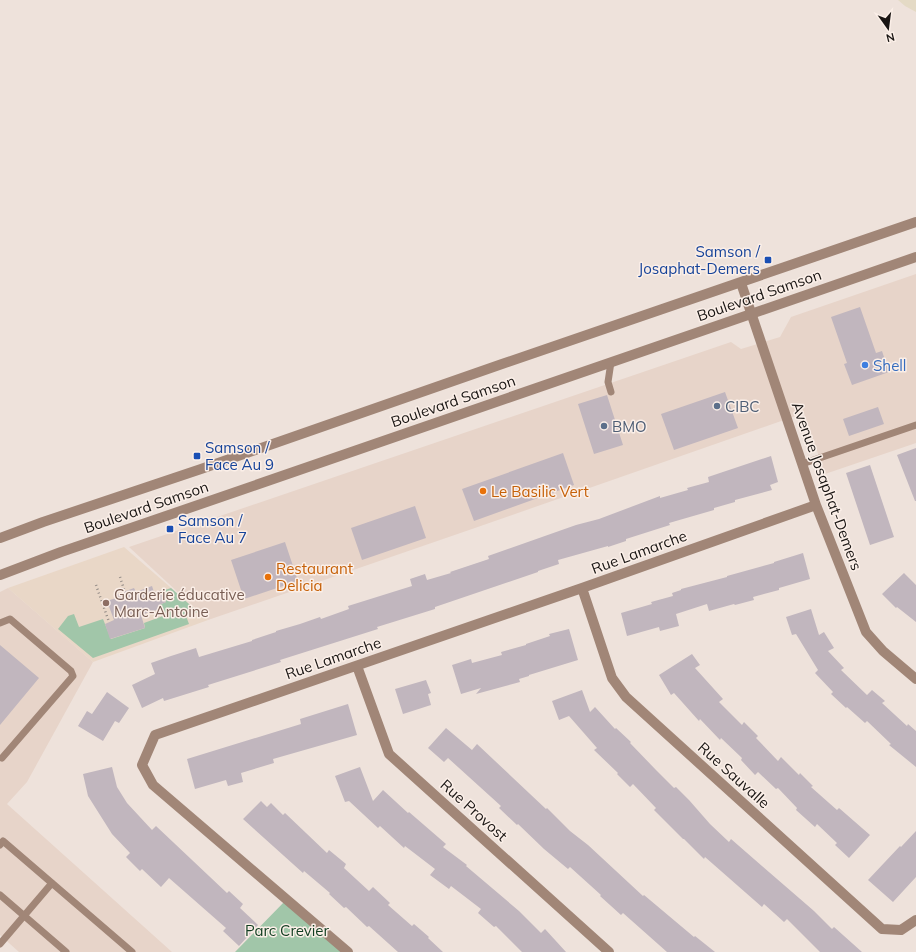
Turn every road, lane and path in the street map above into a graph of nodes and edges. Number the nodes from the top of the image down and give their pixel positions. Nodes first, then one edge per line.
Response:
1 (916, 222) edge
2 (916, 257) edge
3 (741, 283) junction
4 (751, 314) junction
5 (611, 362) junction
6 (611, 392) dead end
7 (916, 425) edge
8 (802, 464) junction
9 (816, 505) junction
10 (0, 538) edge
11 (0, 575) edge
12 (120, 577) dead end
13 (96, 585) dead end
14 (582, 588) junction
15 (124, 589) dead end
16 (0, 621) edge
17 (109, 622) dead end
18 (357, 666) junction
19 (916, 679) edge
20 (2, 758) dead end
21 (0, 845) edge
22 (52, 883) junction
23 (0, 895) edge
24 (24, 916) junction
25 (916, 920) edge
26 (0, 944) edge
27 (66, 952) edge
28 (132, 952) edge
29 (348, 952) edge
30 (609, 952) edge

1 - 3 street, Boulevard Samson
2 - 4 street, Boulevard Samson
3 - 4 street, Avenue Josaphat-Demers
3 - 10 street, Boulevard Samson
4 - 5 street, Boulevard Samson
4 - 8 street, Avenue Josaphat-Demers
5 - 6 lane
5 - 11 street, Boulevard Samson
7 - 8 lane
8 - 9 street, Avenue Josaphat-Demers
9 - 14 street, Rue Lamarche
9 - 19 street, Avenue Josaphat-Demers
12 - 15 path
13 - 17 path
14 - 18 street, Rue Lamarche
14 - 25 street, Rue Sauvalle
16 - 20 lane
18 - 29 street, Rue Lamarche
18 - 30 street, Rue Provost
21 - 22 lane
22 - 24 lane
22 - 28 lane
23 - 24 lane
24 - 26 lane
24 - 27 lane

